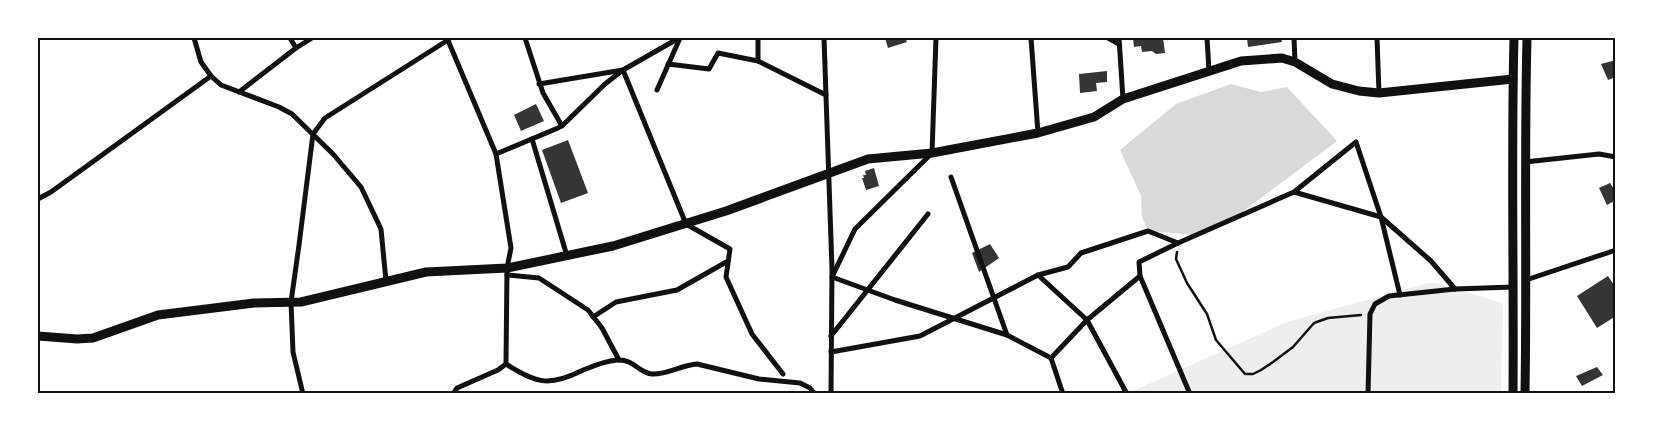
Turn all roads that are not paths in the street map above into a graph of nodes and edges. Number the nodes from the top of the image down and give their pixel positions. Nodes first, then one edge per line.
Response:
1 (194, 38) edge
2 (290, 38) edge
3 (312, 38) edge
4 (525, 38) edge
5 (680, 38) edge
6 (758, 38) edge
7 (824, 38) edge
8 (936, 38) edge
9 (1031, 38) edge
10 (1108, 38) edge
11 (1119, 38) edge
12 (1207, 38) edge
13 (1294, 38) edge
14 (1377, 38) edge
15 (1514, 38) edge
16 (1527, 38) edge
17 (447, 39) edge
18 (1119, 44) junction
19 (296, 48) junction
20 (758, 61) junction
21 (1295, 62) junction
22 (668, 64) junction
23 (623, 70) junction
24 (1209, 71) junction
25 (211, 76) junction
26 (1513, 79) junction
27 (539, 84) junction
28 (657, 90) dead end
29 (239, 92) junction
30 (1379, 93) junction
31 (826, 95) junction
32 (1123, 99) junction
33 (562, 126) junction
34 (1038, 133) junction
35 (313, 134) junction
36 (532, 139) junction
37 (932, 152) junction
38 (496, 154) junction
39 (1616, 157) edge
40 (1525, 162) junction
41 (828, 174) junction
42 (951, 177) dead end
43 (1294, 192) junction
44 (38, 199) edge
45 (928, 214) dead end
46 (1381, 216) junction
47 (686, 224) junction
48 (1178, 243) junction
49 (1616, 250) edge
50 (567, 256) junction
51 (728, 261) junction
52 (507, 272) junction
53 (1038, 275) junction
54 (1140, 276) junction
55 (832, 277) junction
56 (1526, 280) junction
57 (386, 281) junction
58 (1514, 287) junction
59 (1455, 288) junction
60 (868, 290) junction
61 (1400, 295) junction
62 (994, 299) junction
63 (291, 302) junction
64 (593, 317) junction
65 (954, 318) junction
66 (1087, 320) junction
67 (1007, 335) junction
68 (38, 336) edge
69 (831, 336) junction
70 (831, 352) junction
71 (1051, 358) junction
72 (619, 360) junction
73 (506, 364) junction
74 (783, 374) dead end
75 (303, 394) edge
76 (453, 394) edge
77 (815, 394) edge
78 (831, 394) edge
79 (1063, 394) edge
80 (1127, 394) edge
81 (1190, 394) edge
82 (1368, 394) edge
83 (1512, 394) edge
84 (1525, 394) edge

1 - 25 street
2 - 19 street
3 - 19 street
4 - 27 street
5 - 22 street
5 - 23 street
6 - 20 street
7 - 31 street
8 - 37 street
9 - 34 street
10 - 18 street
11 - 18 street
12 - 24 street
13 - 21 street
14 - 30 street
15 - 26 street
16 - 40 street
17 - 35 street
17 - 38 street
18 - 32 street
19 - 29 street
20 - 22 street
20 - 31 street
21 - 24 street
21 - 30 street
22 - 28 street
23 - 27 street
23 - 33 street
23 - 47 street
24 - 32 street
25 - 29 street
25 - 44 street
26 - 30 street
26 - 58 street
27 - 33 street
29 - 35 street
31 - 41 street
32 - 34 street
33 - 36 street
34 - 37 street
35 - 57 street
35 - 63 street
36 - 38 street
36 - 50 street
37 - 41 street
37 - 55 street
38 - 52 street
39 - 40 street
40 - 56 street
41 - 47 street
41 - 55 street
42 - 62 street
43 - 46 street
43 - 46 street
43 - 48 street
45 - 60 street
46 - 59 street
46 - 61 street
47 - 50 street
47 - 51 street
48 - 53 street
48 - 54 street
49 - 56 street
50 - 52 street
51 - 64 street
51 - 74 street
52 - 57 street
52 - 64 street
52 - 73 street
53 - 62 street
53 - 66 street
54 - 66 street
54 - 81 street
55 - 60 street
55 - 69 street
56 - 84 street
57 - 63 street
58 - 59 street
58 - 83 street
59 - 61 street
60 - 65 street
60 - 69 street
61 - 82 street
62 - 65 street
62 - 67 street
63 - 68 street
63 - 75 street
64 - 72 street
65 - 67 street
65 - 70 street
66 - 71 street
66 - 80 street
67 - 71 street
69 - 70 street
70 - 78 street
71 - 79 street
72 - 73 street
72 - 77 street
73 - 76 street

